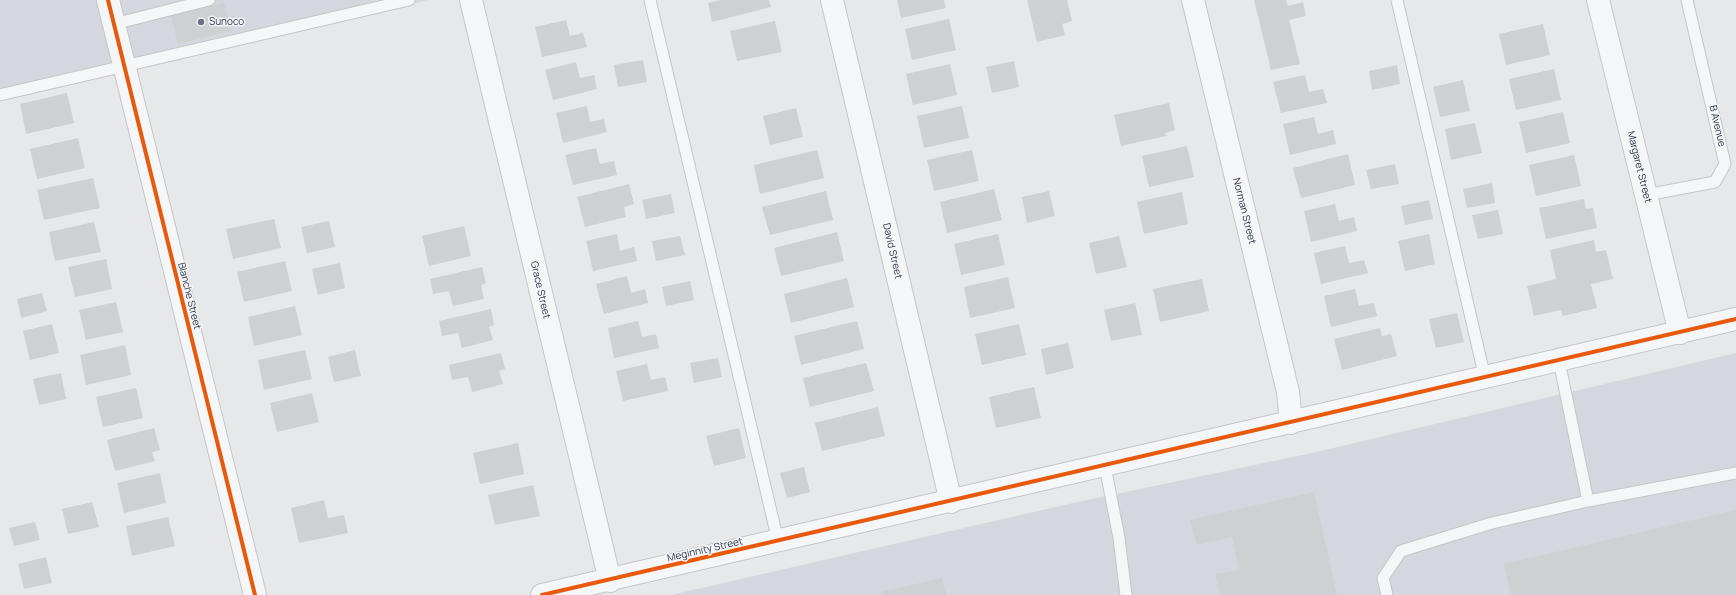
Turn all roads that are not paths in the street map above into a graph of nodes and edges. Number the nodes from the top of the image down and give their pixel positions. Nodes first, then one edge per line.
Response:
1 (108, 0) edge
2 (209, 0) edge
3 (409, 0) edge
4 (471, 0) edge
5 (650, 0) edge
6 (832, 0) edge
7 (1194, 0) edge
8 (1397, 0) edge
9 (1598, 0) edge
10 (1687, 0) edge
11 (114, 24) junction
12 (125, 67) junction
13 (0, 95) edge
14 (1646, 195) junction
15 (1736, 319) edge
16 (1680, 333) junction
17 (1559, 361) junction
18 (1485, 378) junction
19 (1290, 423) junction
20 (1105, 466) junction
21 (1736, 473) edge
22 (1588, 501) junction
23 (951, 502) junction
24 (778, 541) junction
25 (610, 581) junction
26 (255, 595) edge
27 (542, 595) edge
28 (1126, 595) edge
29 (1387, 595) edge

1 - 11 street, Blanche Street
2 - 11 lane
3 - 12 lane
4 - 25 street, Grace Street
5 - 24 lane
6 - 23 street, David Street
7 - 19 street, Norman Street
8 - 18 lane
9 - 14 street, Margaret Street
10 - 14 lane, B Avenue
11 - 12 street, Blanche Street
12 - 13 lane
12 - 26 street, Blanche Street
14 - 16 street, Margaret Street
15 - 16 street, Meginnity Street
16 - 17 street, Meginnity Street
17 - 18 street, Meginnity Street
17 - 22 lane
18 - 19 street, Meginnity Street
19 - 20 street, Meginnity Street
20 - 23 street, Meginnity Street
20 - 28 lane
21 - 22 lane
22 - 29 lane
23 - 24 street, Meginnity Street
24 - 25 street, Meginnity Street
25 - 27 street, Meginnity Street

